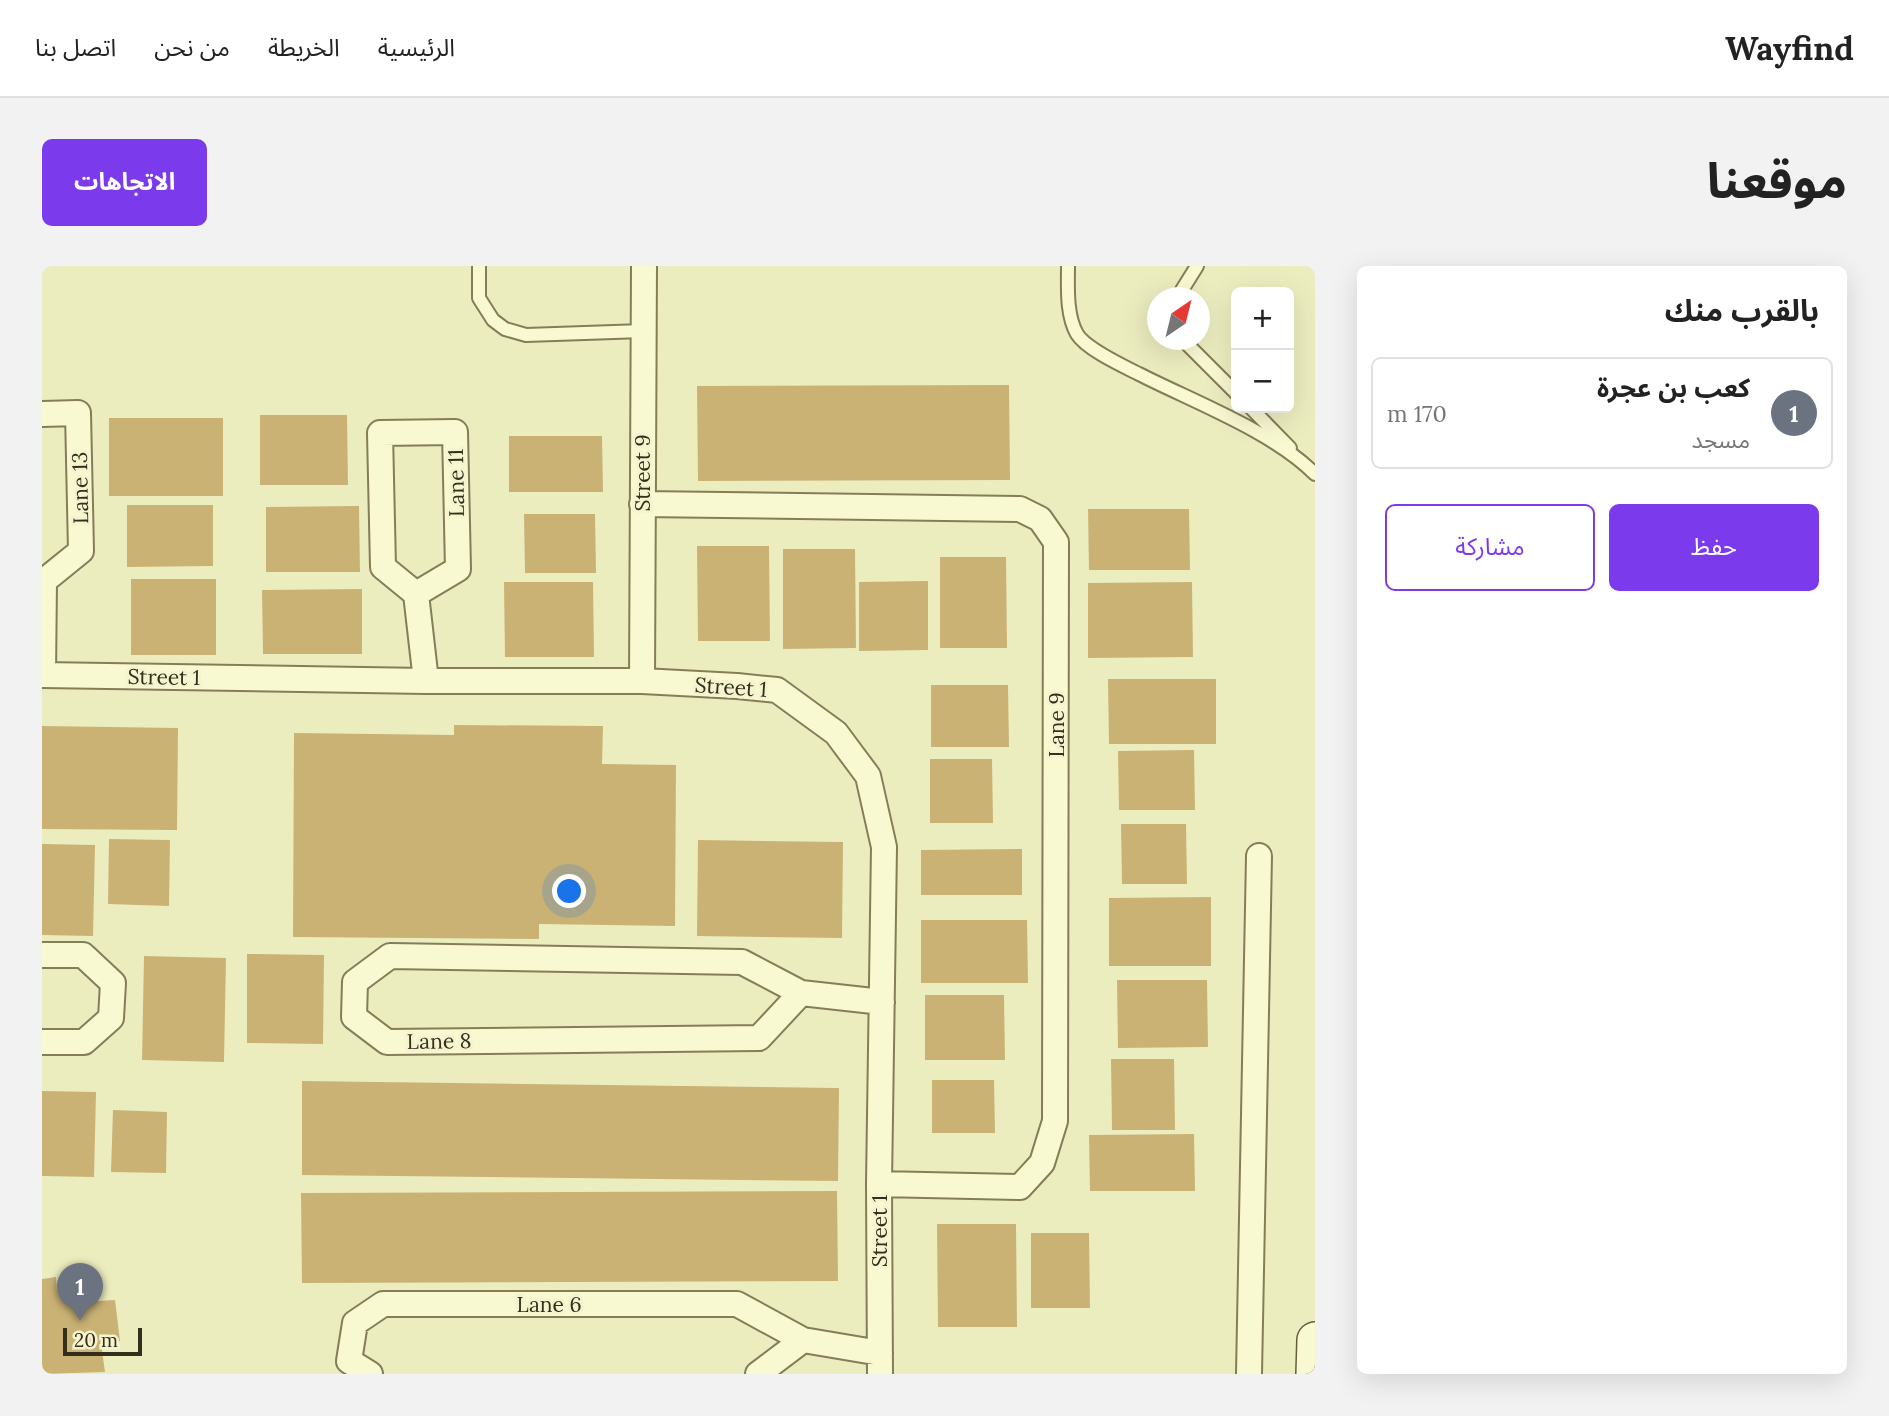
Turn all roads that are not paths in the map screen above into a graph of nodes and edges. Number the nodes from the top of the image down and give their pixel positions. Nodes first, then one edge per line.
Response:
1 (479, 266) edge
2 (644, 266) edge
3 (1068, 266) edge
4 (1198, 266) edge
5 (1184, 287) edge
6 (643, 331) junction
7 (1193, 350) edge
8 (1231, 388) edge
9 (1256, 413) edge
10 (42, 414) edge
11 (1314, 472) edge
12 (642, 504) junction
13 (43, 581) edge
14 (416, 594) junction
15 (42, 675) edge
16 (426, 681) junction
17 (642, 681) junction
18 (1259, 856) dead end
19 (42, 955) edge
20 (801, 993) junction
21 (882, 1002) junction
22 (42, 1042) edge
23 (879, 1184) junction
24 (803, 1340) junction
25 (1315, 1340) edge
26 (880, 1363) edge
27 (1241, 1371) edge
28 (370, 1374) edge
29 (758, 1374) edge
30 (1314, 1374) edge

1 - 6 lane
2 - 6 street, Street 9
3 - 11 lane
4 - 5 lane
6 - 12 street, Street 9
7 - 8 lane
9 - 11 lane
10 - 13 street, Lane 13
12 - 17 street, Street 9
12 - 23 street, Lane 9
13 - 15 street, Lane 13
14 - 14 street, Lane 11
14 - 16 street
15 - 16 street, Street 1
16 - 17 street, Street 1
17 - 21 street, Street 1
18 - 27 street
19 - 22 street
20 - 20 street, Lane 8
20 - 21 street, Lane 8
21 - 23 street, Street 1
23 - 26 street, Street 1
24 - 26 street, Lane 6
24 - 28 street, Lane 6
24 - 29 street
25 - 30 main road

